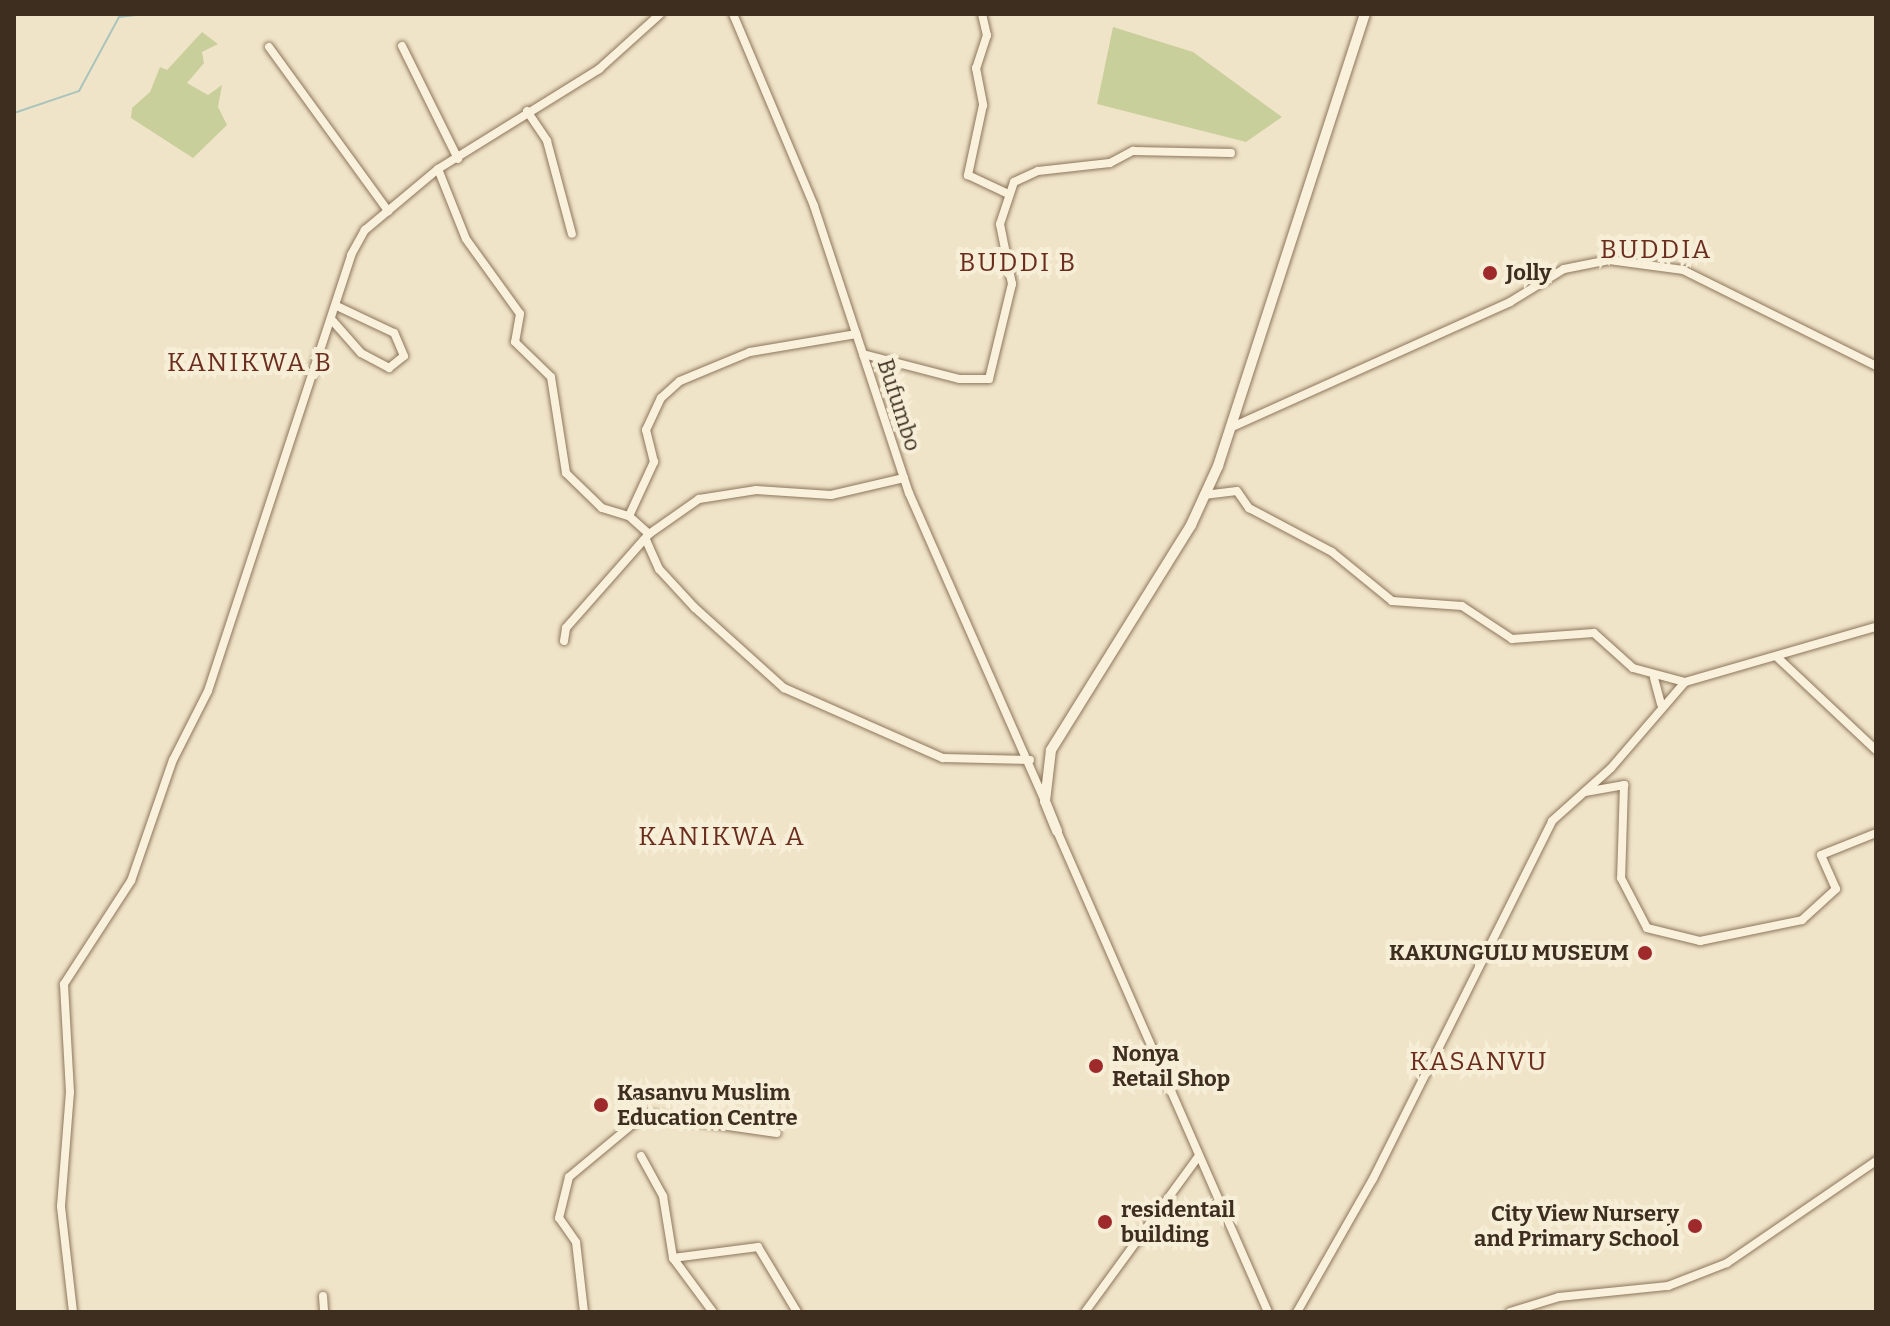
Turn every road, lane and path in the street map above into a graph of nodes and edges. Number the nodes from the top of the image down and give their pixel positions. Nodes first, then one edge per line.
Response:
1 (660, 14) edge
2 (733, 14) edge
3 (982, 14) edge
4 (1365, 14) edge
5 (402, 46) dead end
6 (269, 47) dead end
7 (527, 111) junction
8 (1231, 153) dead end
9 (458, 159) junction
10 (438, 169) junction
11 (1006, 193) junction
12 (388, 211) junction
13 (572, 234) dead end
14 (337, 306) junction
15 (331, 319) junction
16 (856, 334) junction
17 (863, 354) junction
18 (1876, 366) edge
19 (1230, 428) junction
20 (904, 478) junction
21 (1203, 495) junction
22 (629, 516) junction
23 (648, 537) junction
24 (1876, 627) edge
25 (564, 641) dead end
26 (1778, 658) junction
27 (1654, 678) junction
28 (1685, 682) junction
29 (1661, 704) junction
30 (1876, 750) edge
31 (1030, 760) junction
32 (1583, 792) junction
33 (1045, 801) junction
34 (1057, 831) joint
35 (1876, 833) edge
36 (777, 1133) dead end
37 (641, 1156) dead end
38 (1198, 1157) junction
39 (1876, 1161) edge
40 (673, 1258) junction
41 (323, 1296) dead end
42 (73, 1312) edge
43 (324, 1312) edge
44 (584, 1312) edge
45 (713, 1312) edge
46 (797, 1312) edge
47 (1085, 1312) edge
48 (1268, 1312) edge
49 (1297, 1312) edge
50 (1514, 1312) edge

1 - 7 street
2 - 16 street, Bufumbo
3 - 11 street
4 - 19 street
5 - 9 street
6 - 12 street
7 - 9 street
7 - 13 street
8 - 11 street
9 - 10 street
10 - 12 street
10 - 22 street
11 - 17 street
12 - 14 street
14 - 15 street
14 - 15 street
15 - 42 street
16 - 17 street, Bufumbo
16 - 22 street
17 - 20 street, Bufumbo
18 - 19 street
19 - 21 street
20 - 23 street
20 - 31 street, Bufumbo
21 - 27 street
21 - 33 street
22 - 23 street
23 - 25 street
23 - 31 street
24 - 26 street
26 - 28 street
26 - 30 street
27 - 28 street
27 - 29 street
28 - 29 street
29 - 32 street
31 - 33 street, Bufumbo
32 - 35 street
32 - 49 street
33 - 34 street
34 - 38 street
36 - 44 street
37 - 40 street
38 - 47 street
38 - 48 street
39 - 50 street
40 - 45 street
40 - 46 street
41 - 43 street

